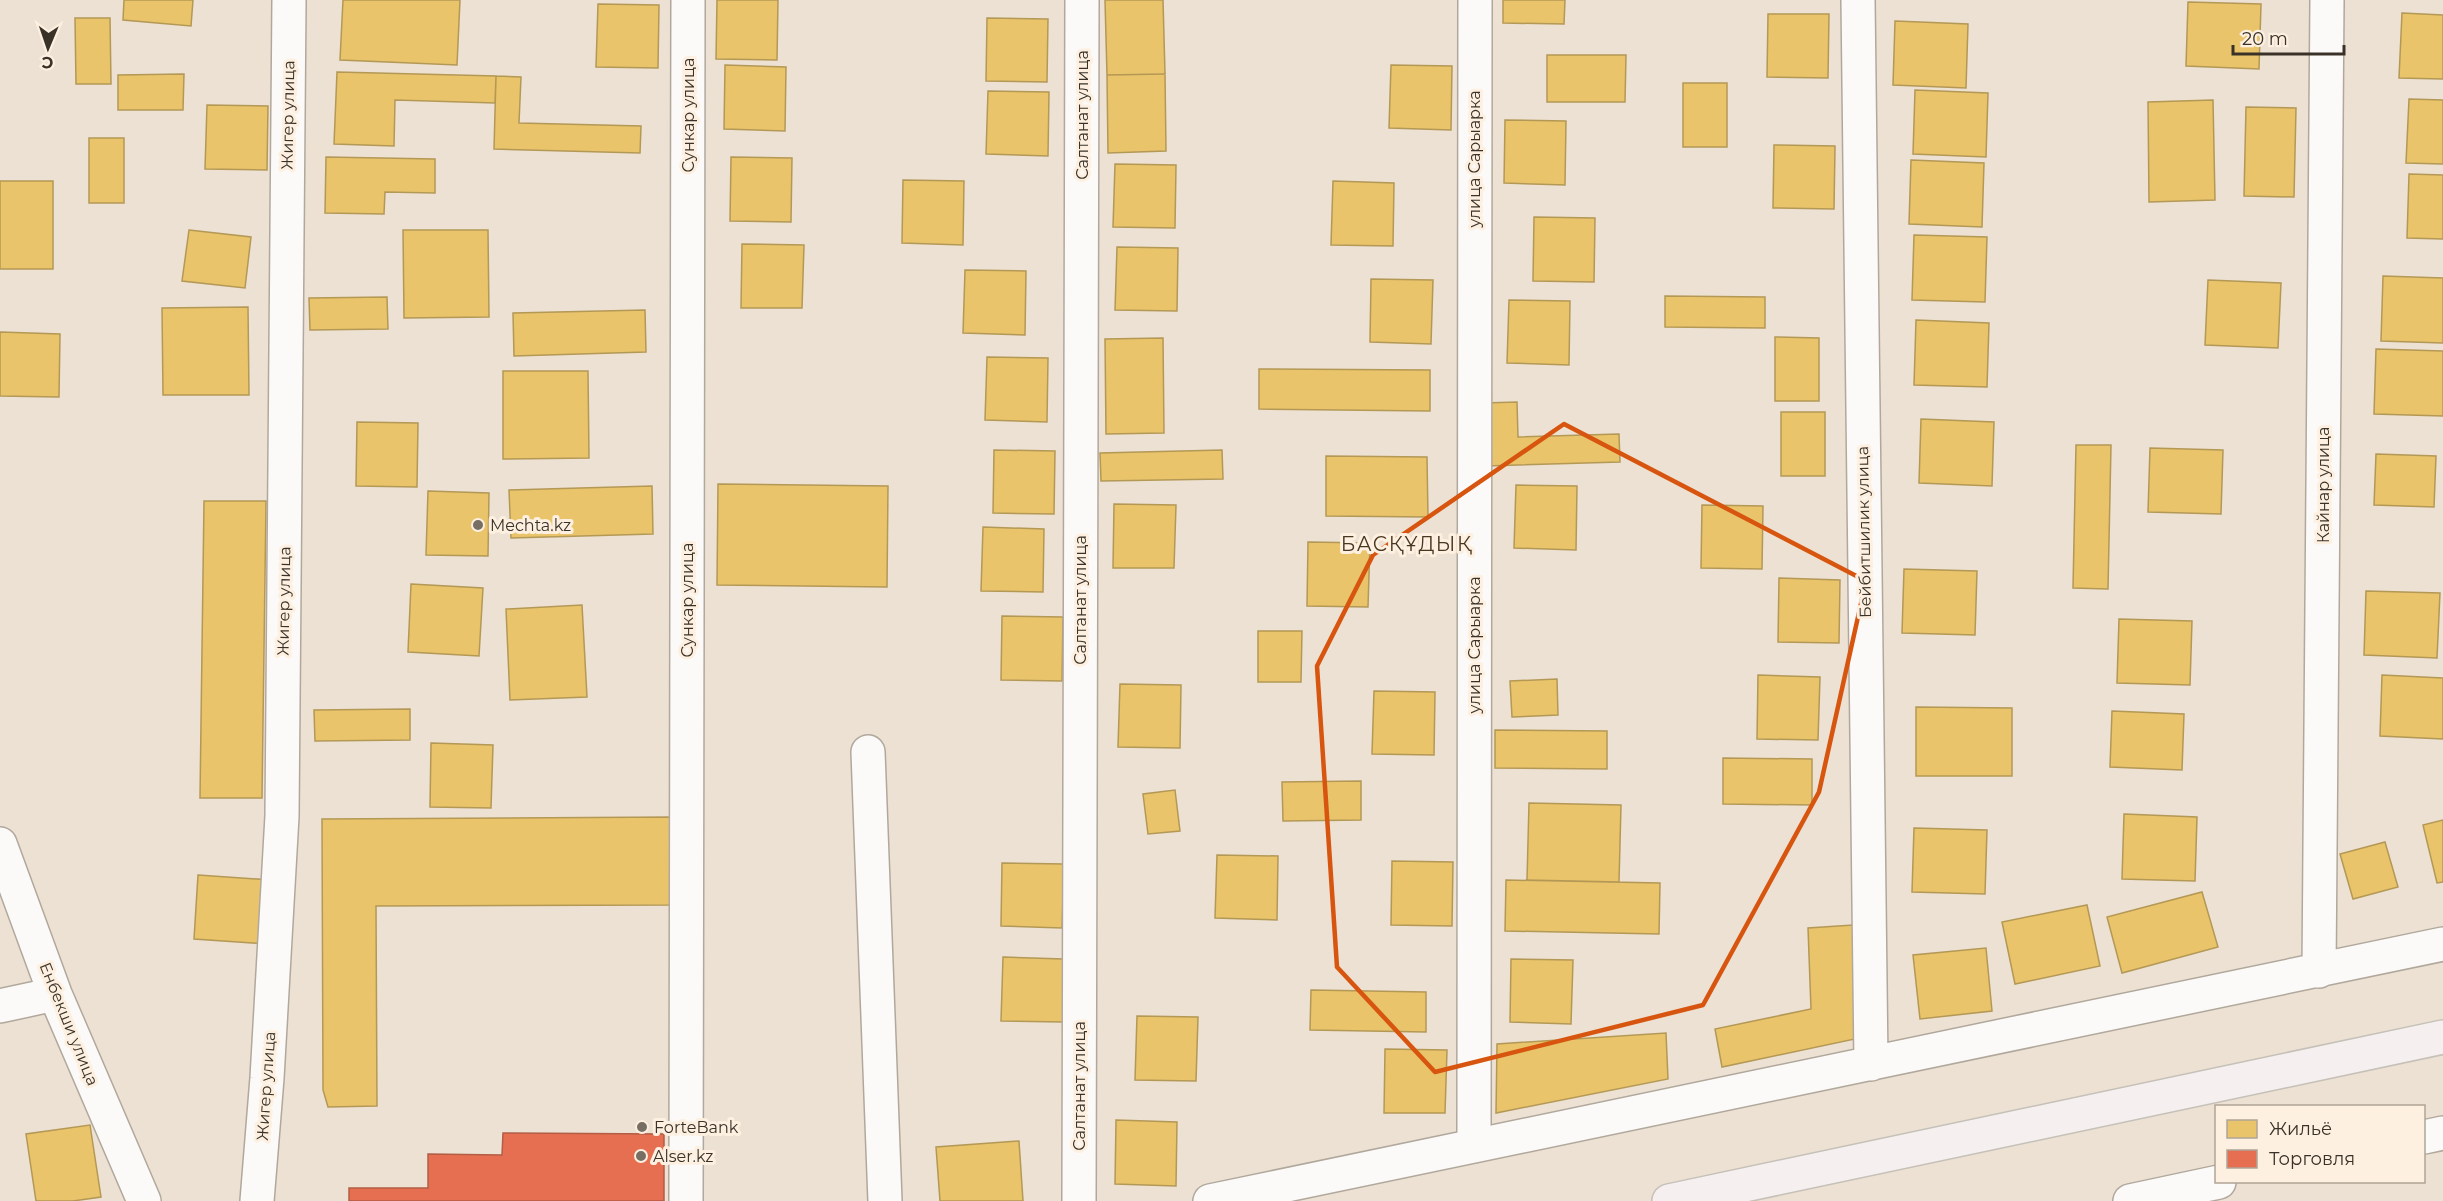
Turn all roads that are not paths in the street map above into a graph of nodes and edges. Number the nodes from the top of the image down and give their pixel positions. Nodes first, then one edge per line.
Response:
1 (289, 0) edge
2 (688, 0) edge
3 (1082, 0) edge
4 (1475, 0) edge
5 (1858, 0) edge
6 (2327, 0) edge
7 (868, 752) dead end
8 (0, 844) edge
9 (2443, 944) edge
10 (2319, 971) junction
11 (55, 994) junction
12 (0, 1006) edge
13 (2443, 1037) edge
14 (1871, 1064) junction
15 (2443, 1133) edge
16 (2425, 1137) edge
17 (1474, 1146) junction
18 (2215, 1183) edge
19 (144, 1201) edge
20 (257, 1201) edge
21 (686, 1201) edge
22 (885, 1201) edge
23 (1079, 1201) edge
24 (1210, 1201) edge
25 (1669, 1201) edge
26 (2130, 1201) edge

1 - 20 street, Жигер улица
2 - 21 street, Сункар улица
3 - 23 street, Салтанат улица
4 - 17 street, улица Сарыарка
5 - 14 street, Бейбитшилик улица
6 - 10 street, Кайнар улица
7 - 22 street
8 - 11 street, Енбекши улица
9 - 10 street
10 - 14 street
11 - 12 street
11 - 19 street, Енбекши улица
13 - 25 main road
14 - 17 street
15 - 16 street
17 - 24 street
18 - 26 street

